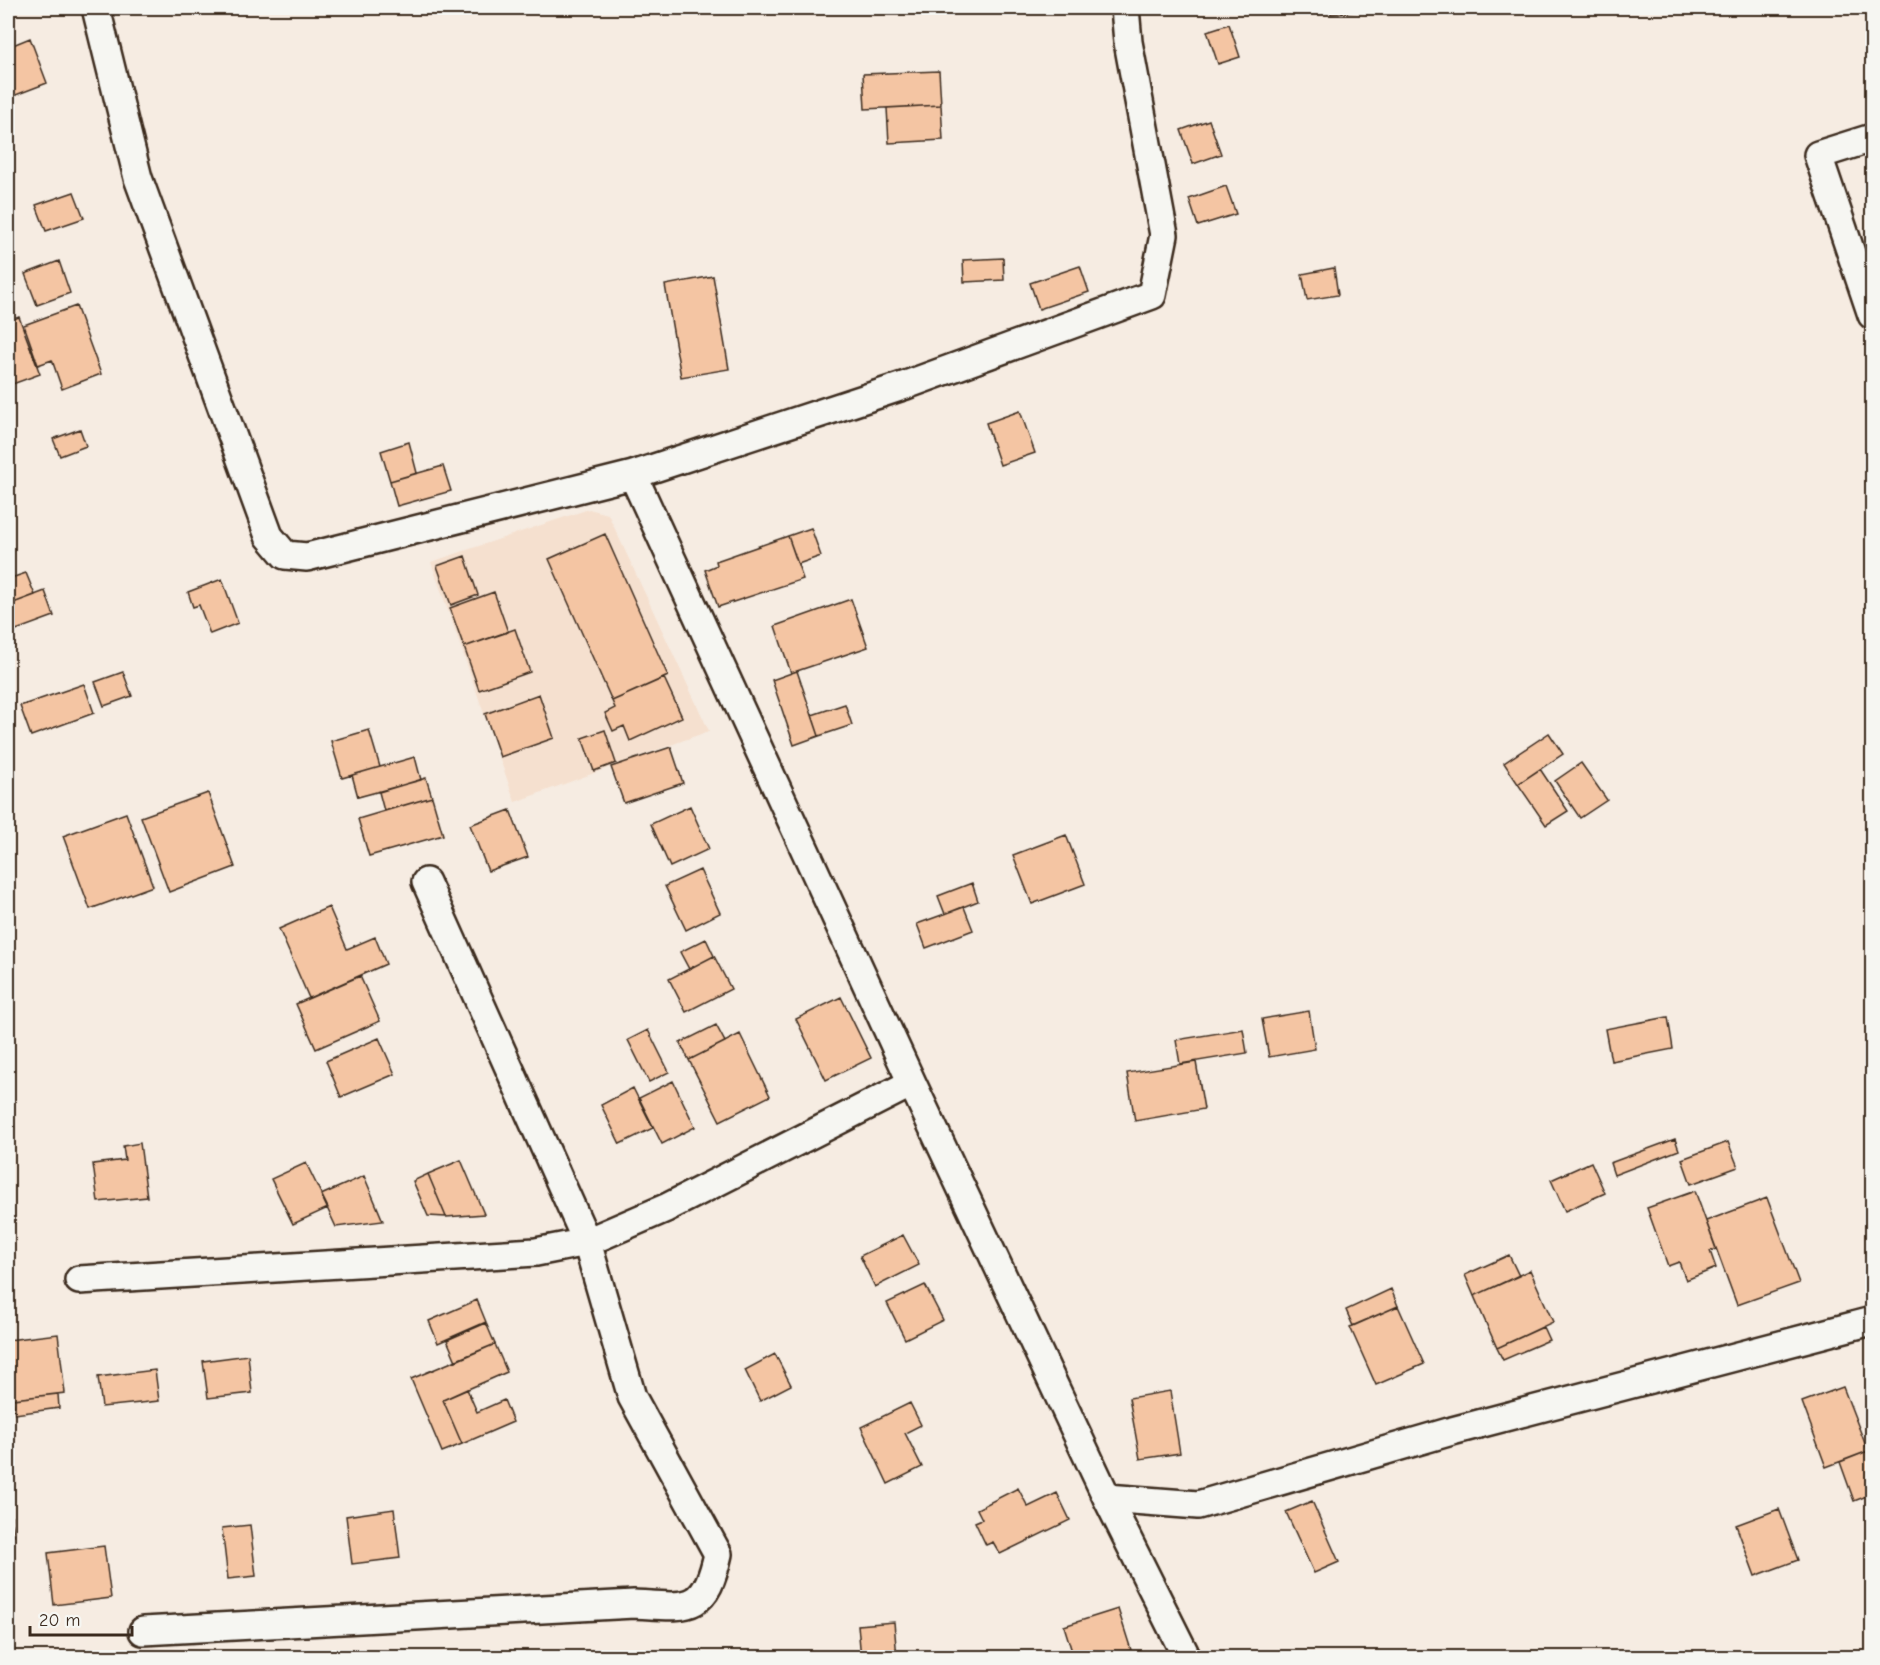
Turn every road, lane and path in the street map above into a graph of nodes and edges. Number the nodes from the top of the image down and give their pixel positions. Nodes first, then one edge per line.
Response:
1 (96, 8) edge
2 (1125, 8) edge
3 (1872, 138) edge
4 (1872, 315) edge
5 (633, 475) junction
6 (426, 882) dead end
7 (912, 1083) junction
8 (587, 1242) junction
9 (79, 1280) dead end
10 (1872, 1321) edge
11 (1107, 1498) junction
12 (142, 1631) dead end
13 (1187, 1658) edge

1 - 5 street
2 - 5 street
3 - 4 street
5 - 7 street
6 - 8 street
7 - 8 street
7 - 11 street
8 - 9 street
8 - 12 street
10 - 11 street
11 - 13 street

